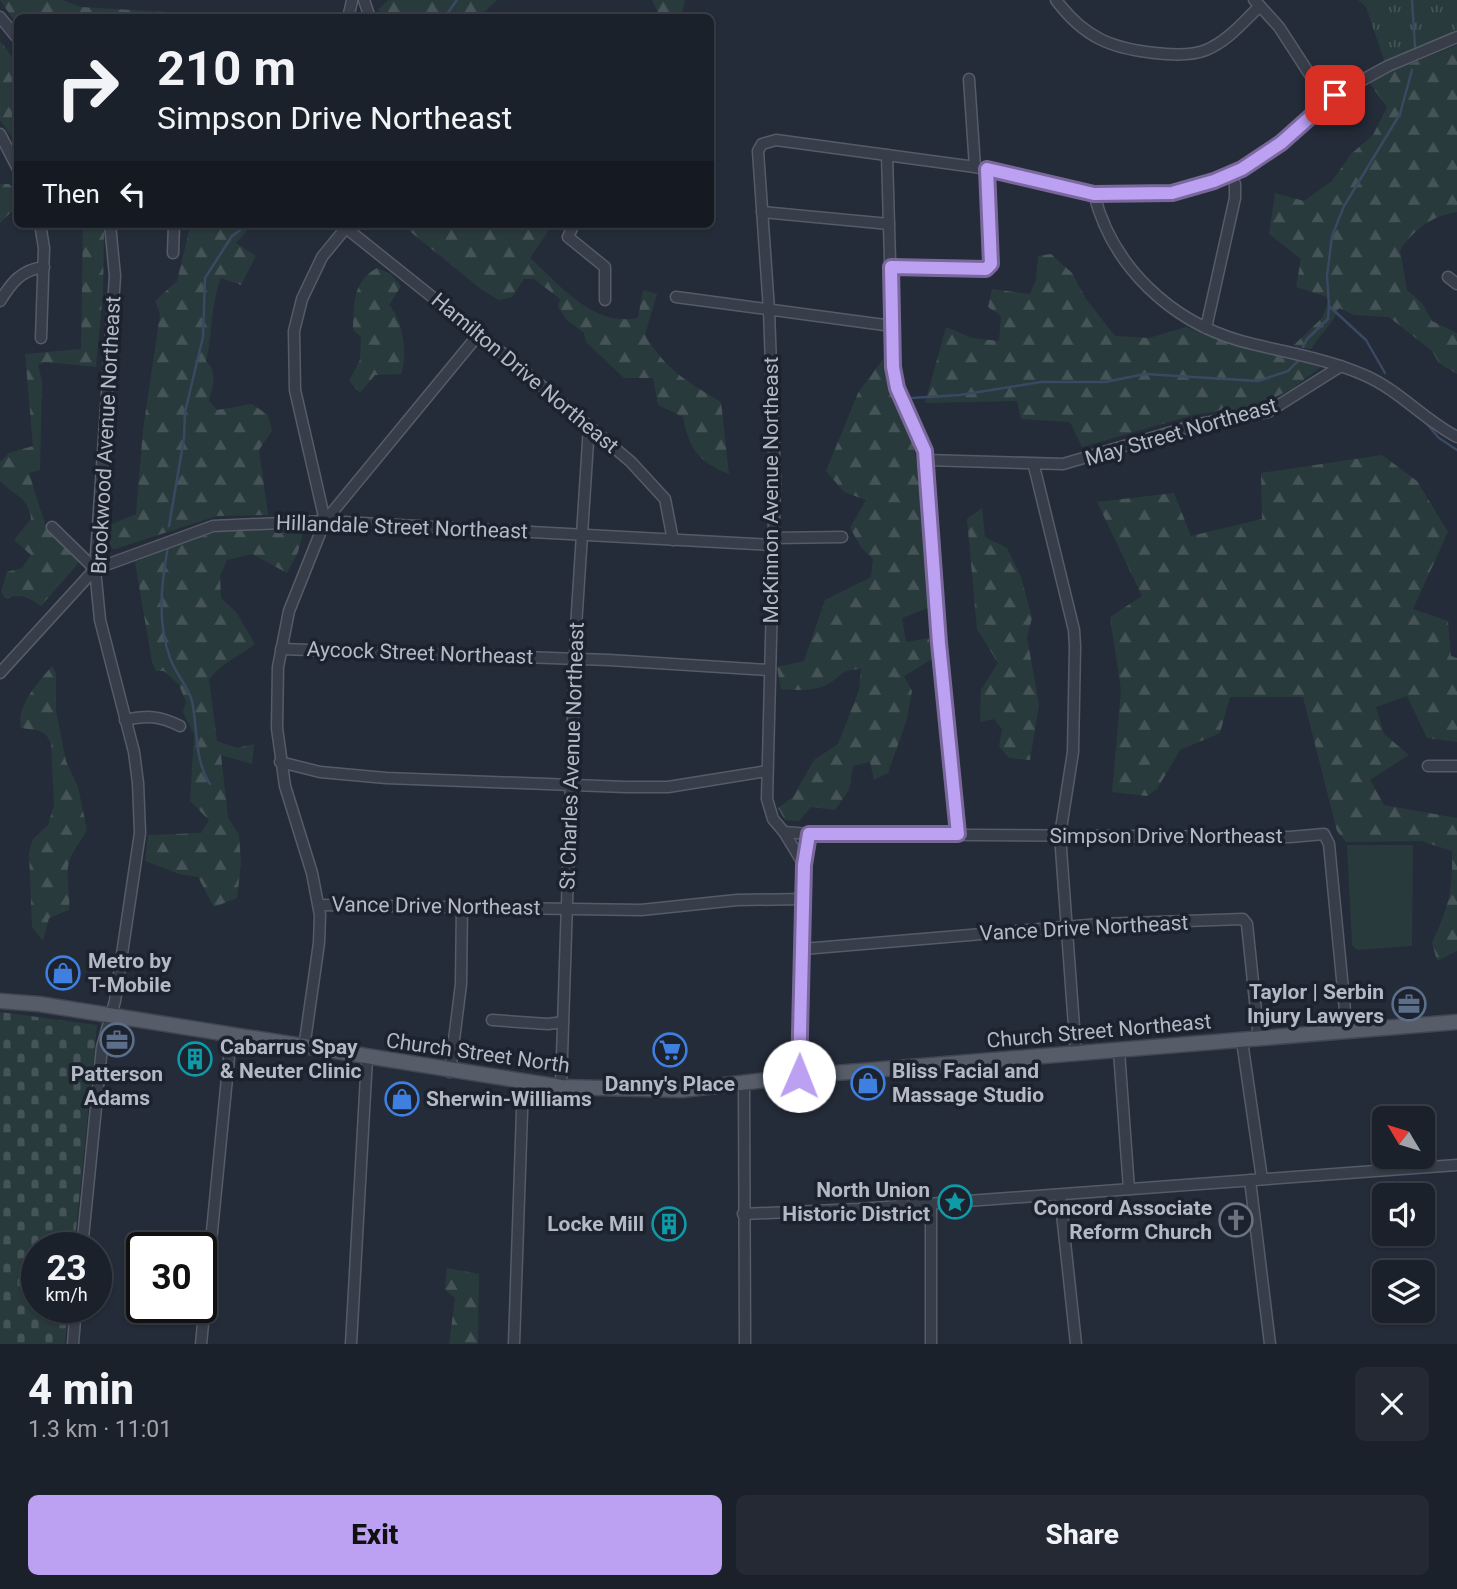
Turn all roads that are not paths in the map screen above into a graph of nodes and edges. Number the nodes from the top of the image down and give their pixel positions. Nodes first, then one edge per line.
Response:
1 (1056, 0) edge
2 (1257, 3) edge
3 (0, 17) edge
4 (14, 34) edge
5 (1457, 37) edge
6 (969, 79) dead end
7 (1327, 101) junction
8 (0, 134) edge
9 (887, 155) junction
10 (14, 161) edge
11 (981, 168) junction
12 (1230, 175) junction
13 (1094, 194) junction
14 (762, 212) junction
15 (889, 224) junction
16 (40, 228) edge
17 (110, 228) edge
18 (174, 228) edge
19 (345, 228) edge
20 (349, 228) edge
21 (572, 228) edge
22 (173, 253) dead end
23 (44, 267) junction
24 (891, 267) junction
25 (676, 297) dead end
26 (604, 300) dead end
27 (0, 301) edge
28 (769, 310) junction
29 (892, 326) junction
30 (1206, 328) junction
31 (479, 334) junction
32 (41, 338) dead end
33 (1341, 366) junction
34 (589, 426) junction
35 (1457, 437) edge
36 (926, 460) junction
37 (1034, 466) junction
38 (325, 521) junction
39 (52, 527) dead end
40 (582, 535) junction
41 (842, 537) dead end
42 (673, 540) junction
43 (773, 542) junction
44 (95, 569) junction
45 (281, 649) junction
46 (575, 659) junction
47 (769, 670) junction
48 (0, 673) edge
49 (125, 720) junction
50 (180, 726) dead end
51 (280, 762) junction
52 (1428, 766) dead end
53 (1457, 766) edge
54 (767, 771) junction
55 (571, 784) junction
56 (784, 832) junction
57 (809, 834) junction
58 (958, 834) junction
59 (1060, 835) junction
60 (804, 865) junction
61 (804, 899) junction
62 (319, 905) junction
63 (462, 906) junction
64 (566, 908) junction
65 (1066, 927) junction
66 (803, 949) junction
67 (0, 1001) edge
68 (109, 1017) junction
69 (492, 1020) dead end
70 (563, 1022) junction
71 (1457, 1022) edge
72 (1347, 1031) junction
73 (231, 1037) junction
74 (1259, 1040) junction
75 (1242, 1041) junction
76 (304, 1048) junction
77 (1119, 1051) junction
78 (1076, 1054) junction
79 (368, 1058) junction
80 (450, 1072) junction
81 (799, 1076) junction
82 (523, 1082) junction
83 (744, 1082) junction
84 (561, 1087) junction
85 (1457, 1165) edge
86 (1262, 1179) junction
87 (1250, 1180) junction
88 (1129, 1189) junction
89 (1060, 1195) junction
90 (931, 1204) junction
91 (743, 1214) junction
92 (84, 1232) edge
93 (75, 1323) edge
94 (73, 1344) edge
95 (201, 1344) edge
96 (351, 1344) edge
97 (514, 1344) edge
98 (745, 1344) edge
99 (931, 1344) edge
100 (1076, 1344) edge
101 (1270, 1344) edge

1 - 2 street
2 - 7 street
3 - 4 street
5 - 7 street
6 - 11 street
7 - 12 street
8 - 10 street
9 - 11 street
9 - 14 street, McKinnon Avenue Northeast
9 - 15 street
11 - 13 street
11 - 24 street
12 - 13 street
12 - 30 street
13 - 30 street
14 - 15 street
14 - 28 street, McKinnon Avenue Northeast
15 - 24 street
16 - 23 street
17 - 44 street, Brookwood Avenue Northeast
18 - 22 street
19 - 38 street
20 - 31 street, Hamilton Drive Northeast
21 - 26 street
23 - 27 street
23 - 32 street
24 - 29 street
25 - 28 street
28 - 29 street
28 - 43 street, McKinnon Avenue Northeast
29 - 36 street
30 - 33 street
31 - 34 street, Hamilton Drive Northeast
31 - 38 street
33 - 35 street
33 - 37 street, May Street Northeast
34 - 40 street, St Charles Avenue Northeast
34 - 42 street, Hamilton Drive Northeast
36 - 37 street, May Street Northeast
36 - 58 street
37 - 59 street
38 - 40 street, Hillandale Street Northeast
38 - 44 street, Hillandale Street Northeast
38 - 45 street
39 - 44 street
40 - 42 street, Hillandale Street Northeast
40 - 46 street, St Charles Avenue Northeast
41 - 43 street, Hillandale Street Northeast
42 - 43 street, Hillandale Street Northeast
43 - 47 street, McKinnon Avenue Northeast
44 - 48 street, Hillandale Street Northeast
44 - 49 street, Brookwood Avenue Northeast
45 - 46 street, Aycock Street Northeast
45 - 51 street
46 - 47 street, Aycock Street Northeast
46 - 55 street, St Charles Avenue Northeast
47 - 54 street, McKinnon Avenue Northeast
49 - 50 street
49 - 68 street, Brookwood Avenue Northeast
51 - 55 street
51 - 62 street
52 - 53 street
54 - 55 street
54 - 56 street, McKinnon Avenue Northeast
55 - 64 street, St Charles Avenue Northeast
56 - 57 street
56 - 60 street, McKinnon Avenue Northeast
57 - 58 street, Simpson Drive Northeast
57 - 60 street
58 - 59 street, Simpson Drive Northeast
59 - 65 street
59 - 72 street, Simpson Drive Northeast
60 - 61 street
61 - 64 street, Vance Drive Northeast
61 - 66 street
62 - 63 street, Vance Drive Northeast
62 - 76 street
63 - 64 street, Vance Drive Northeast
63 - 80 street
64 - 70 street, St Charles Avenue Northeast
65 - 66 street, Vance Drive Northeast
65 - 74 street, Vance Drive Northeast
65 - 78 street
66 - 81 street
67 - 68 main road, Church Street North
68 - 73 main road, Church Street North
68 - 92 street, Brookwood Avenue Northeast
69 - 70 street
70 - 84 street, St Charles Avenue Northeast
71 - 72 main road, Church Street Northeast
72 - 74 main road, Church Street Northeast
73 - 76 main road, Church Street North
73 - 95 street
74 - 75 main road, Church Street Northeast
75 - 77 main road, Church Street Northeast
75 - 86 street
76 - 79 main road, Church Street North
77 - 78 main road, Church Street Northeast
77 - 88 street
78 - 81 main road, Church Street Northeast
79 - 80 main road, Church Street North
79 - 96 street
80 - 82 main road, Church Street North
81 - 83 main road, Church Street Northeast
82 - 84 main road, Church Street North
82 - 97 street
83 - 84 main road, Church Street North
83 - 91 street
85 - 86 street
86 - 87 street
87 - 88 street
87 - 101 street
88 - 89 street
89 - 90 street
89 - 100 street
90 - 91 street
90 - 99 street
91 - 98 street
93 - 94 street

